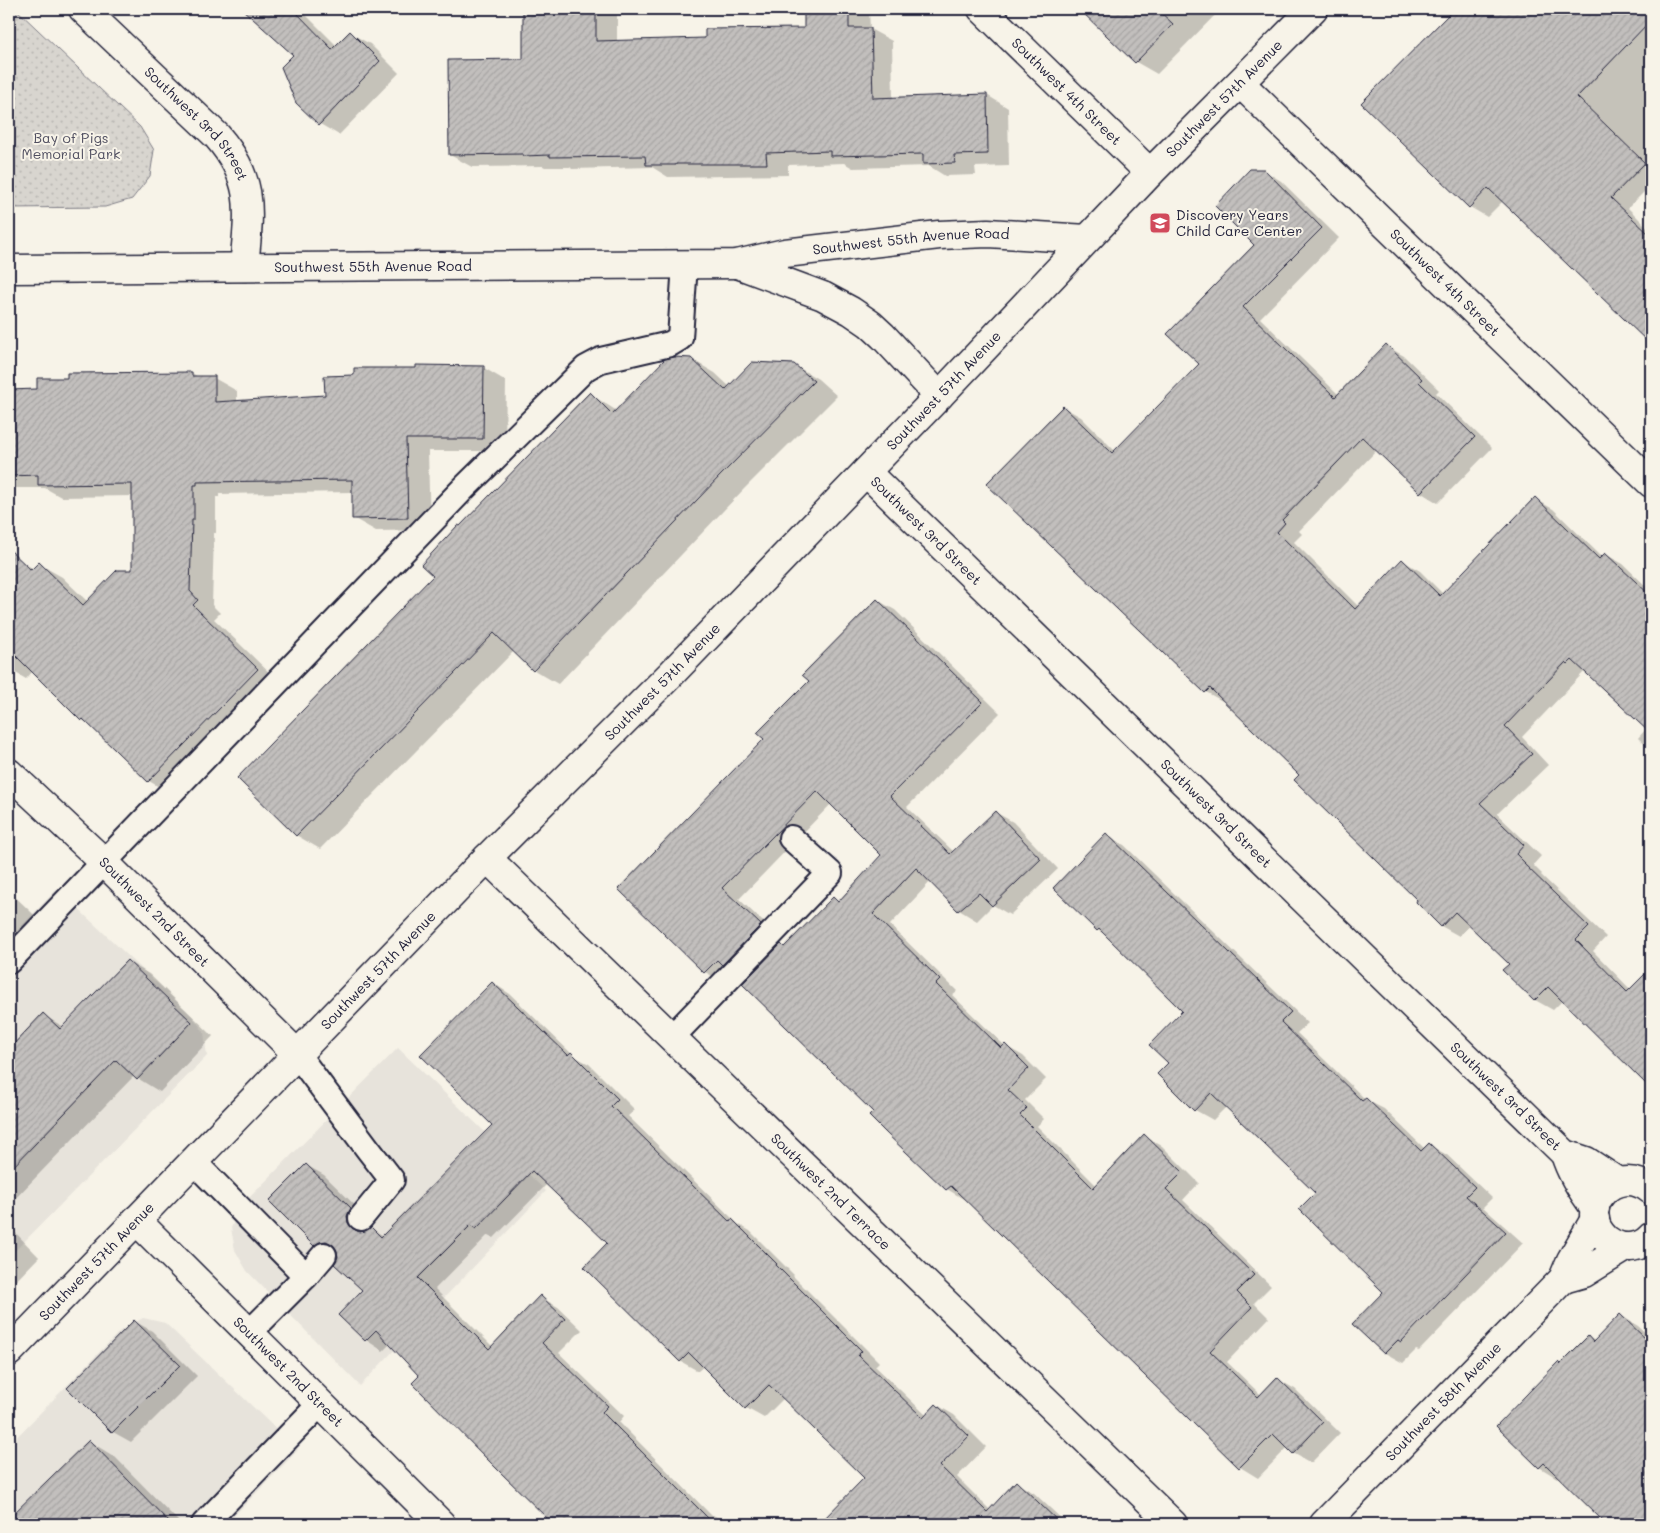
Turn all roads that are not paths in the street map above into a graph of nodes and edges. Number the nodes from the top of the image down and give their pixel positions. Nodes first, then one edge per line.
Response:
1 (84, 9) edge
2 (982, 9) edge
3 (1313, 9) edge
4 (1240, 83) junction
5 (1150, 174) junction
6 (1087, 239) junction
7 (685, 264) junction
8 (736, 264) junction
9 (244, 267) junction
10 (9, 269) edge
11 (939, 396) junction
12 (866, 472) junction
13 (1651, 483) edge
14 (9, 773) edge
15 (791, 838) dead end
16 (487, 858) junction
17 (104, 862) junction
18 (9, 961) edge
19 (672, 1037) junction
20 (297, 1054) junction
21 (1565, 1154) junction
22 (193, 1161) junction
23 (1651, 1164) edge
24 (1633, 1184) edge
25 (1595, 1213) junction
26 (361, 1218) dead end
27 (136, 1220) junction
28 (1640, 1248) edge
29 (324, 1255) dead end
30 (306, 1276) junction
31 (1563, 1279) junction
32 (249, 1333) junction
33 (9, 1352) edge
34 (320, 1405) junction
35 (204, 1524) edge
36 (441, 1524) edge
37 (1173, 1524) edge
38 (1324, 1524) edge

1 - 9 street, Southwest 3rd Street
2 - 5 street, Southwest 4th Street
3 - 4 street, Southwest 57th Avenue
4 - 5 street, Southwest 57th Avenue
4 - 13 street, Southwest 4th Street
5 - 6 street, Southwest 57th Avenue
6 - 8 street, Southwest 55th Avenue Road
6 - 11 street, Southwest 57th Avenue
7 - 8 street, Southwest 55th Avenue Road
7 - 9 street, Southwest 55th Avenue Road
7 - 17 lane
8 - 11 street, Southwest 55th Avenue Road
9 - 10 street, Southwest 55th Avenue Road
11 - 12 street, Southwest 57th Avenue
12 - 16 street, Southwest 57th Avenue
12 - 21 street, Southwest 3rd Street
14 - 17 street, Southwest 2nd Street
15 - 19 lane
16 - 19 street, Southwest 2nd Terrace
16 - 20 street, Southwest 57th Avenue
17 - 18 lane
17 - 20 street, Southwest 2nd Street
19 - 37 street, Southwest 2nd Terrace
20 - 22 street, Southwest 57th Avenue
20 - 26 lane
21 - 24 street, Southwest 3rd Street
21 - 25 street, Southwest 3rd Street
22 - 27 street, Southwest 57th Avenue
22 - 30 lane
23 - 24 street
24 - 25 street
25 - 28 street, Southwest 3rd Street
25 - 31 street, Southwest 58th Avenue
27 - 32 street, Southwest 2nd Street
27 - 33 street, Southwest 57th Avenue
28 - 31 street, Southwest 58th Avenue
29 - 30 lane
30 - 32 lane
31 - 38 street, Southwest 58th Avenue
32 - 34 street, Southwest 2nd Street
34 - 35 lane
34 - 36 street, Southwest 2nd Street

